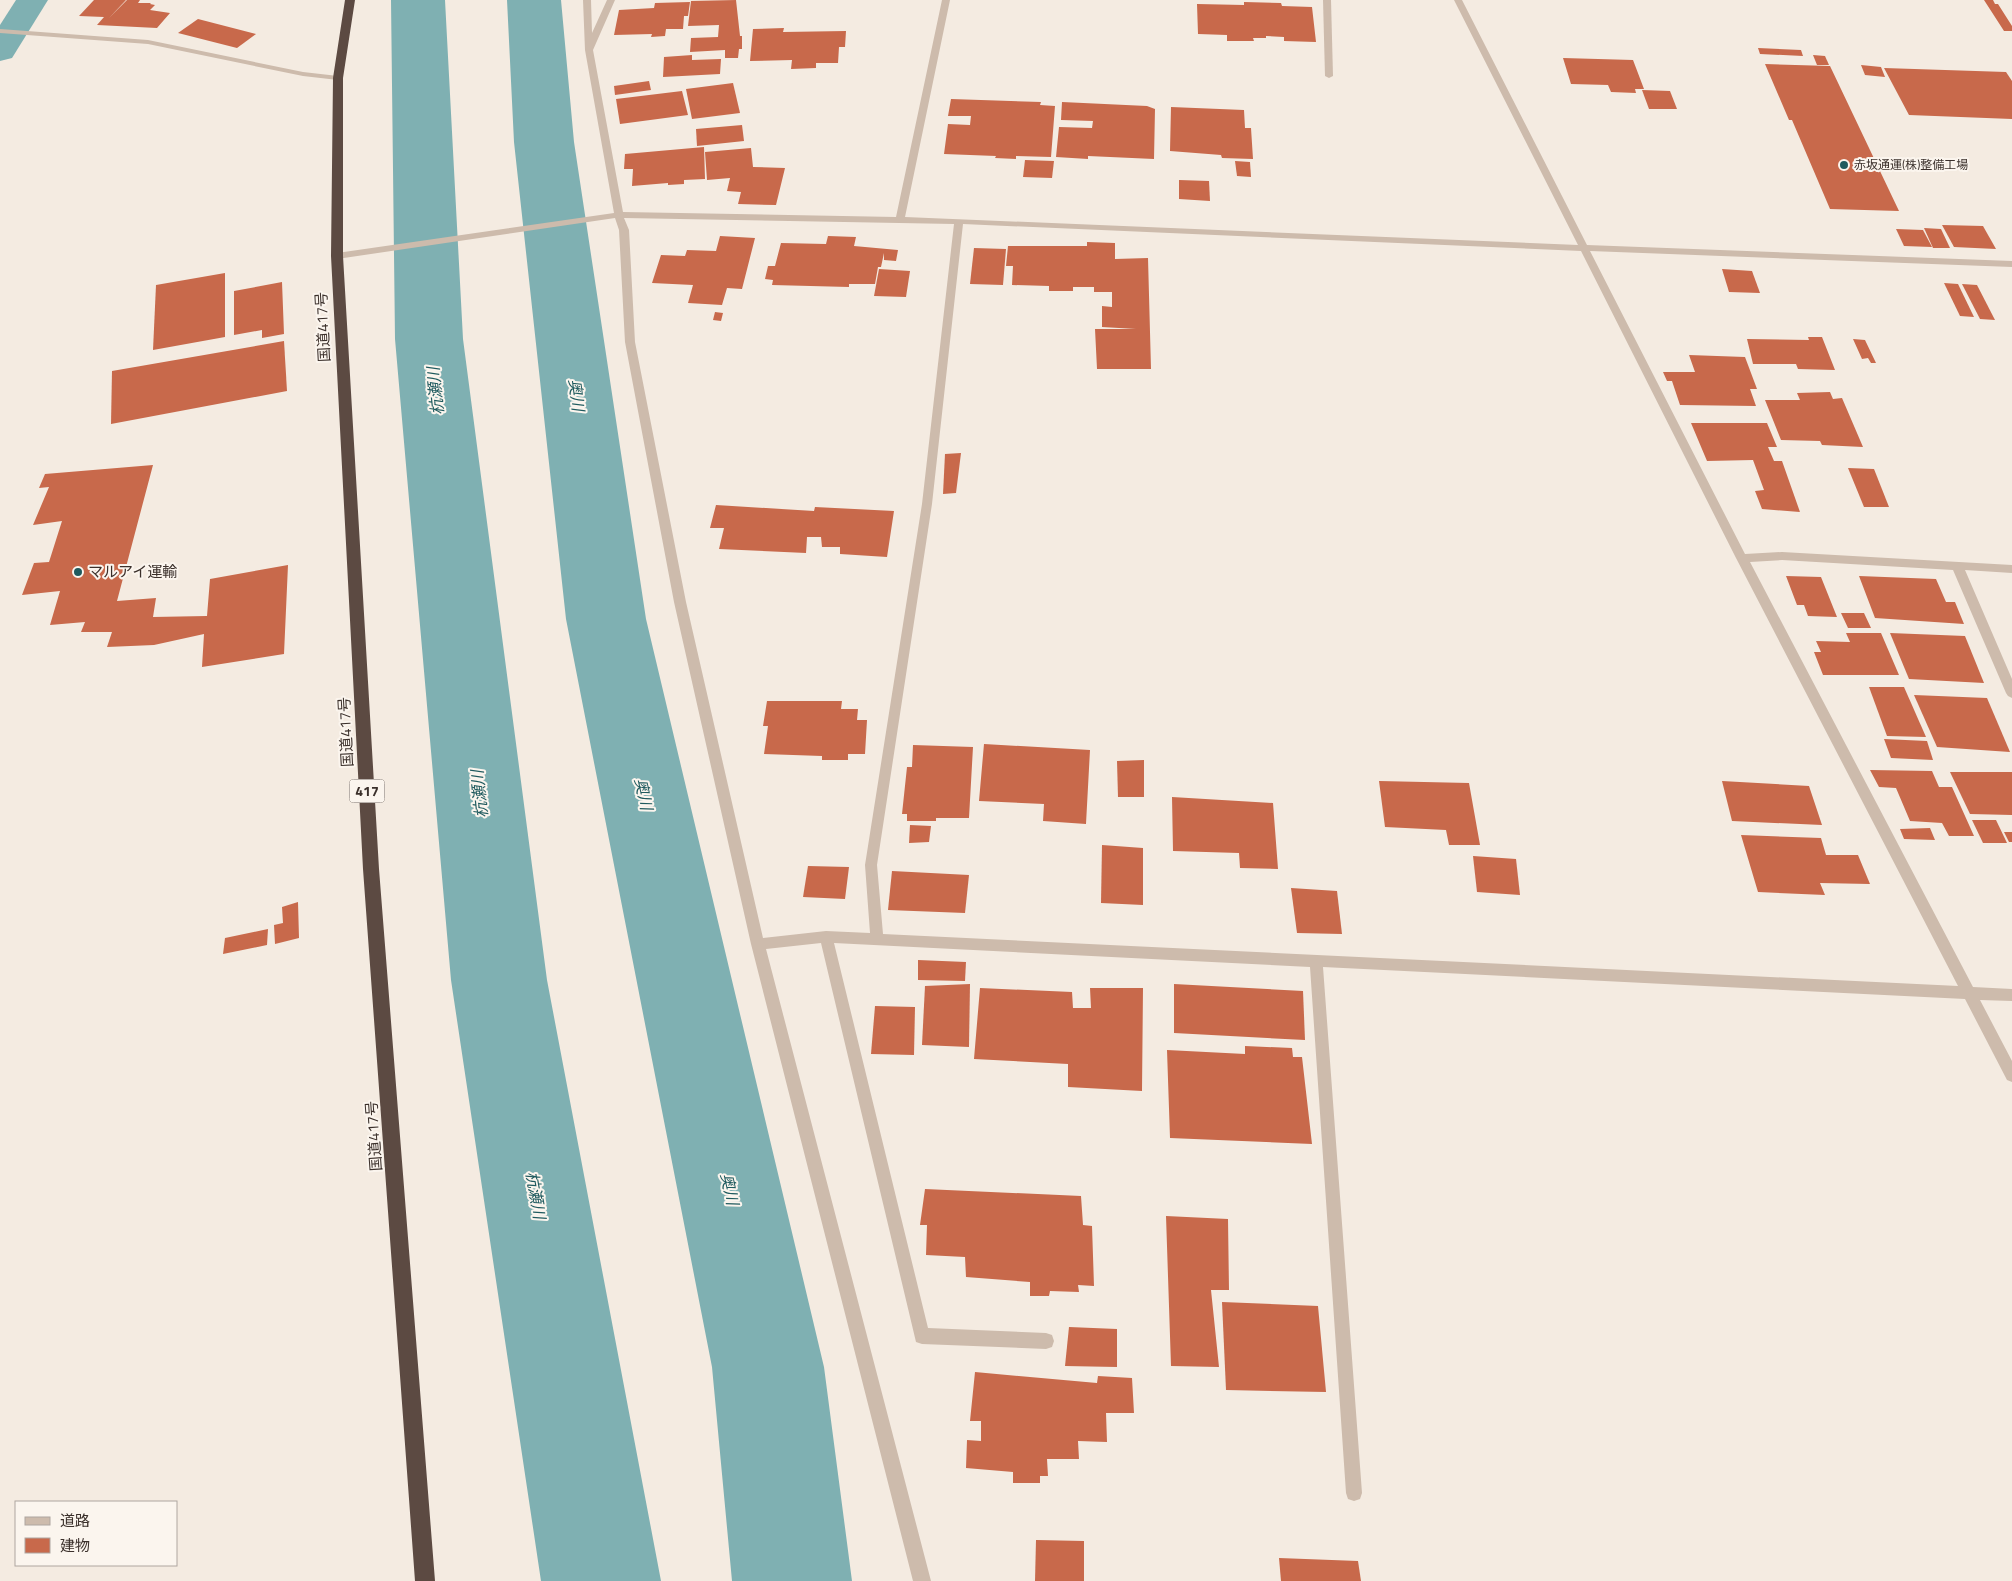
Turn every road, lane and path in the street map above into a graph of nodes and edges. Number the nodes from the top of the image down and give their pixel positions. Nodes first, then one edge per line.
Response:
1 (350, 0) edge
2 (587, 0) edge
3 (611, 0) edge
4 (946, 0) edge
5 (1327, 0) edge
6 (1458, 0) edge
7 (0, 31) edge
8 (589, 50) junction
9 (1329, 76) dead end
10 (338, 78) junction
11 (619, 215) junction
12 (900, 220) junction
13 (959, 221) junction
14 (1584, 248) junction
15 (337, 256) junction
16 (2012, 264) edge
17 (1742, 558) junction
18 (1958, 566) junction
19 (2012, 569) edge
20 (2012, 693) edge
21 (826, 937) junction
22 (877, 940) junction
23 (758, 944) junction
24 (1316, 961) junction
25 (1969, 994) junction
26 (2012, 995) edge
27 (2012, 1075) edge
28 (1046, 1341) dead end
29 (1354, 1492) dead end
30 (425, 1581) edge
31 (922, 1581) edge

1 - 10 highway, 国道417号 / 417
2 - 8 street
3 - 8 street
4 - 12 street
5 - 9 street
6 - 14 street
7 - 10 street
8 - 11 street
10 - 15 highway, 国道417号 / 417
11 - 12 street
11 - 15 street
11 - 23 street
12 - 13 street
13 - 14 street
13 - 22 street
14 - 16 street
14 - 17 street
15 - 30 highway, 国道417号 / 417
17 - 18 street
17 - 25 street
18 - 19 street
18 - 20 street
21 - 22 street
21 - 23 street
21 - 28 street
22 - 24 street
23 - 31 street
24 - 25 street
24 - 29 street
25 - 26 street
25 - 27 street

